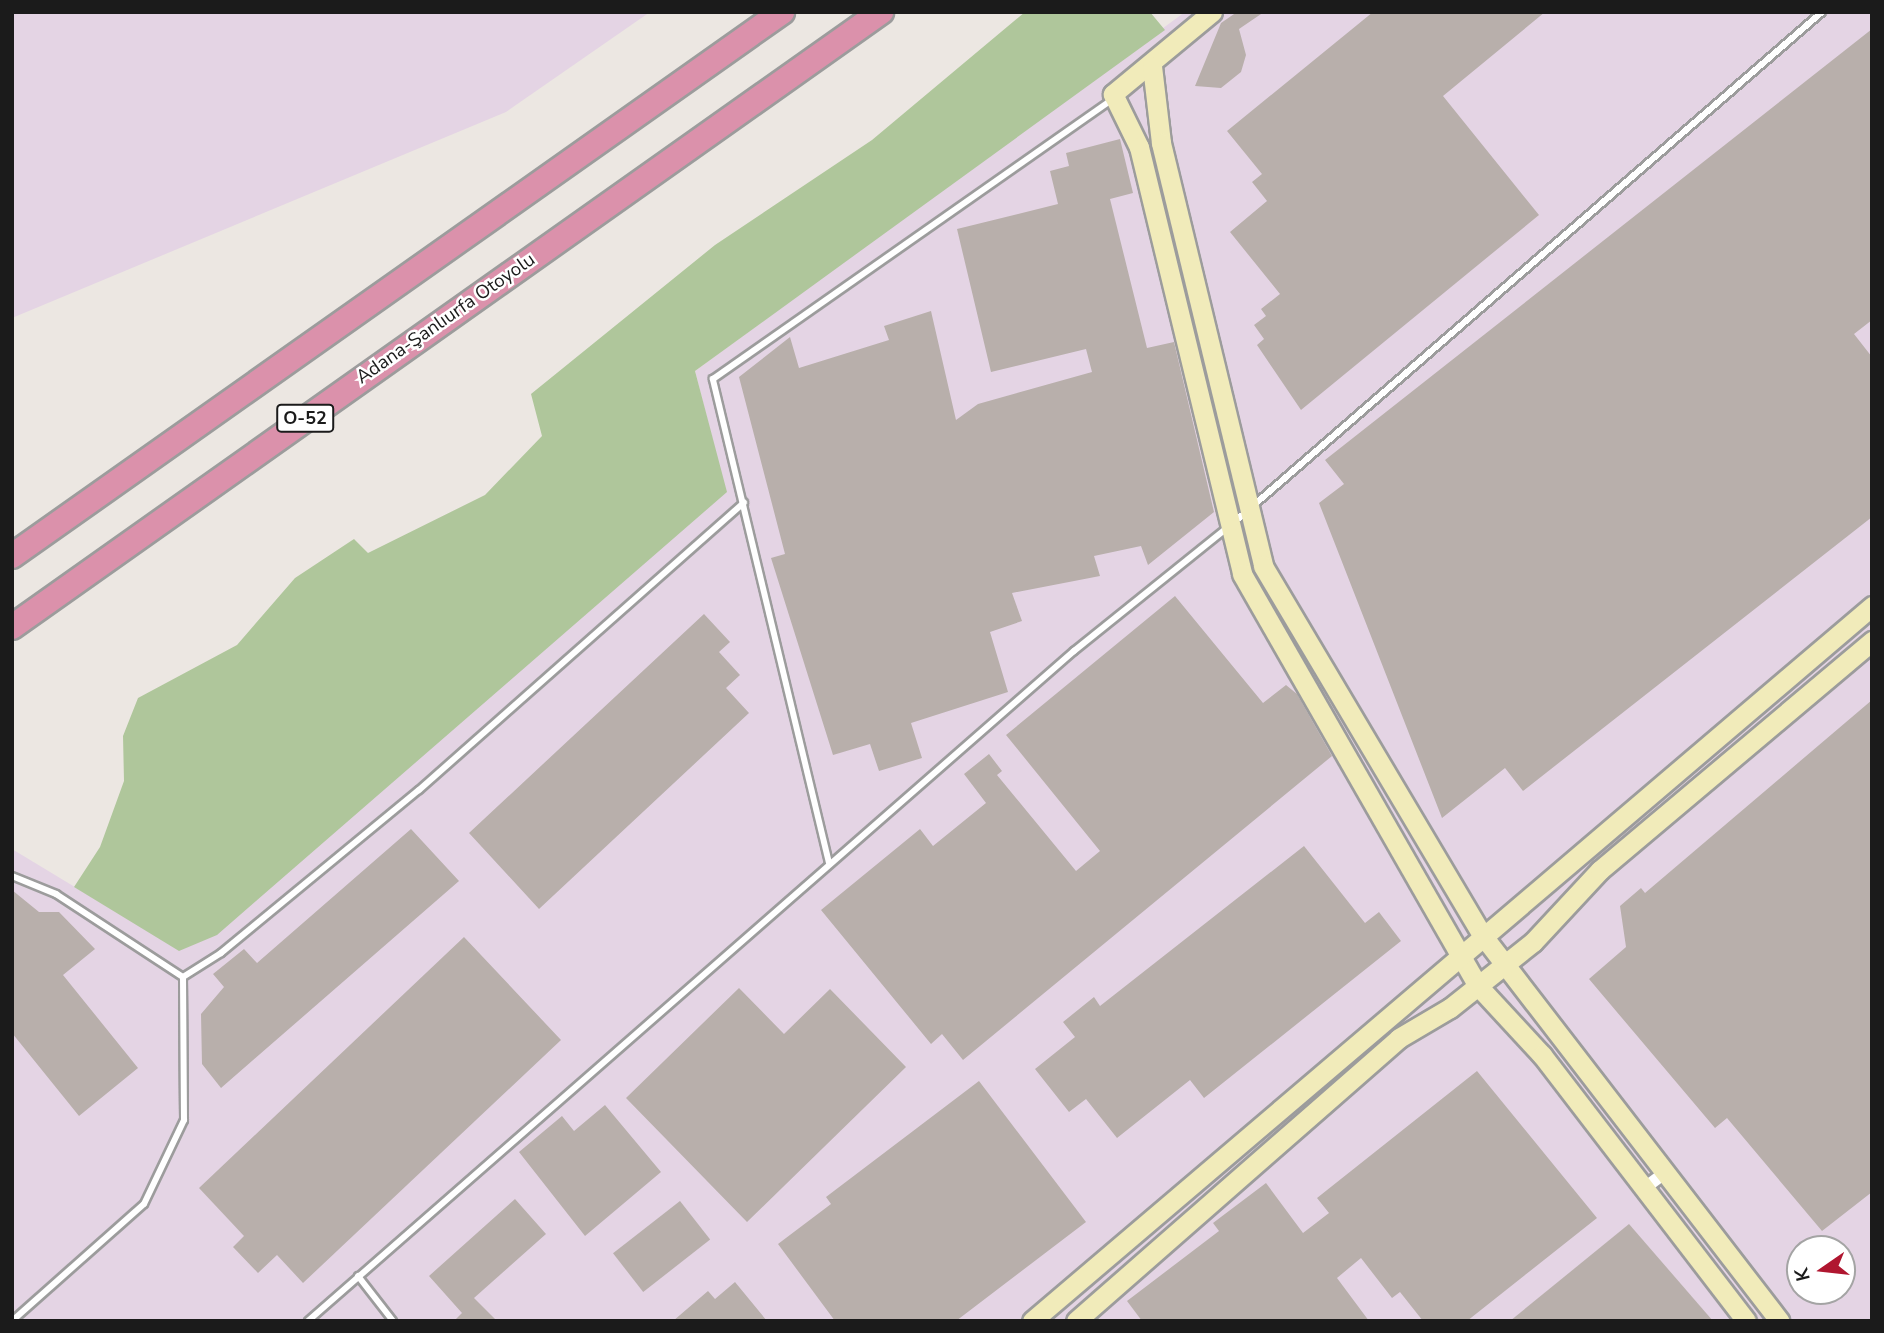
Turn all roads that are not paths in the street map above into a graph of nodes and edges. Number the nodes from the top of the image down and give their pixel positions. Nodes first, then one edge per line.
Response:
1 (782, 12) edge
2 (881, 12) edge
3 (1212, 12) edge
4 (1822, 12) edge
5 (1152, 66) junction
6 (1114, 96) junction
7 (744, 502) junction
8 (1252, 506) junction
9 (1232, 524) junction
10 (12, 556) edge
11 (1872, 606) edge
12 (12, 627) edge
13 (1872, 641) edge
14 (830, 863) junction
15 (12, 876) edge
16 (1483, 936) junction
17 (1463, 953) junction
18 (1503, 963) junction
19 (183, 977) junction
20 (1478, 985) junction
21 (1663, 1174) junction
22 (1646, 1187) junction
23 (358, 1276) junction
24 (12, 1321) edge
25 (308, 1321) edge
26 (393, 1321) edge
27 (1032, 1321) edge
28 (1076, 1321) edge
29 (1746, 1321) edge
30 (1780, 1321) edge

1 - 10 highway, O-52
2 - 12 highway, Adana-Şanlıurfa Otoyolu / O-52
3 - 5 street
4 - 8 lane
5 - 6 street
5 - 8 street
6 - 7 lane
6 - 9 street
7 - 14 lane
7 - 19 lane
8 - 9 lane
8 - 16 street
9 - 14 lane
9 - 17 street
11 - 16 street
13 - 18 street
14 - 23 lane
15 - 19 lane
16 - 17 street
16 - 18 street
17 - 20 street
17 - 27 street
18 - 20 street
18 - 21 street
19 - 24 lane
20 - 22 street
20 - 28 street
21 - 22 street
21 - 30 street
22 - 29 street
23 - 25 lane
23 - 26 lane

